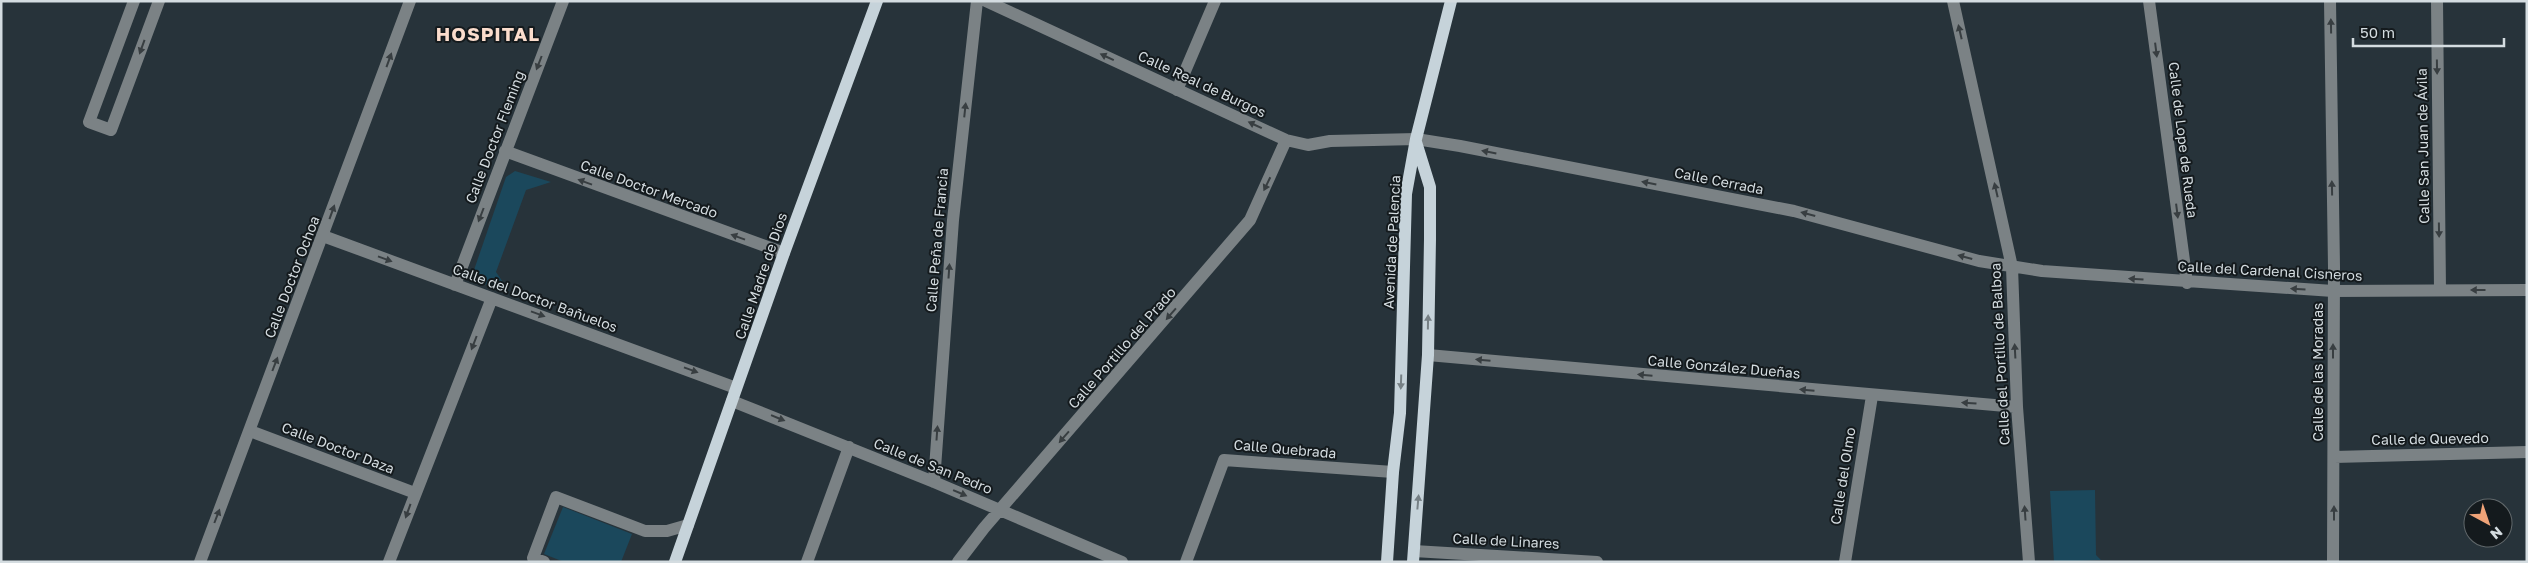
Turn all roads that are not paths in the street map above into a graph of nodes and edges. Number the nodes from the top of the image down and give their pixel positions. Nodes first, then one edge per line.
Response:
1 (134, 1) edge
2 (159, 1) edge
3 (410, 1) edge
4 (563, 1) edge
5 (877, 1) edge
6 (977, 1) edge
7 (986, 1) edge
8 (1215, 1) edge
9 (1452, 1) edge
10 (1953, 1) edge
11 (2150, 1) edge
12 (2330, 1) edge
13 (2437, 1) edge
14 (1177, 90) junction
15 (1416, 139) junction
16 (1286, 140) junction
17 (505, 151) junction
18 (323, 236) junction
19 (784, 253) junction
20 (2012, 267) junction
21 (2187, 283) junction
22 (455, 284) junction
23 (2440, 290) junction
24 (2527, 290) edge
25 (2333, 291) junction
26 (492, 298) junction
27 (1428, 355) junction
28 (736, 388) junction
29 (1872, 396) junction
30 (732, 402) junction
31 (2018, 407) junction
32 (250, 431) junction
33 (849, 447) junction
34 (2527, 452) edge
35 (2334, 457) junction
36 (1393, 472) junction
37 (934, 482) junction
38 (415, 493) junction
39 (1001, 510) junction
40 (688, 525) junction
41 (1413, 556) edge
42 (200, 562) edge
43 (389, 562) edge
44 (544, 562) edge
45 (675, 562) edge
46 (808, 562) edge
47 (958, 562) edge
48 (1122, 562) edge
49 (1186, 562) edge
50 (1387, 562) edge
51 (1597, 562) edge
52 (1845, 562) edge
53 (2029, 562) edge
54 (2333, 562) edge

2 -> 1 street
18 -> 3 street, Calle Doctor Ochoa
4 -> 17 street, Calle Doctor Fleming
5 - 19 main road, Calle Madre de Dios
37 -> 6 street, Calle Peña de Francia
14 -> 7 street, Calle Real de Burgos
8 - 14 street
9 - 15 main road, Avenida de Palencia
20 -> 10 street, Calle del Portillo de Balboa
11 -> 21 street, Calle de Lope de Rueda
25 -> 12 street, Calle de las Moradas
13 -> 23 street, Calle San Juan de Ávila
16 -> 14 street, Calle Real de Burgos
15 - 16 street, Calle Real de Burgos
20 -> 15 street, Calle Cerrada
27 -> 15 main road
15 -> 36 main road, Avenida de Palencia
16 -> 39 street, Calle Portillo del Prado
19 -> 17 street, Calle Doctor Mercado
17 -> 22 street, Calle Doctor Fleming
18 -> 22 street, Calle del Doctor Bañuelos
32 -> 18 street, Calle Doctor Ochoa
19 - 28 main road, Calle Madre de Dios
21 -> 20 street, Calle del Cardenal Cisneros
31 -> 20 street, Calle del Portillo de Balboa
25 -> 21 street, Calle del Cardenal Cisneros
22 - 26 street, Calle del Doctor Bañuelos
24 -> 23 street, Calle del Cardenal Cisneros
23 - 25 street, Calle del Cardenal Cisneros
35 -> 25 street, Calle de las Moradas
26 -> 28 street, Calle del Doctor Bañuelos
26 -> 38 street
29 -> 27 street, Calle González Dueñas
41 -> 27 main road
28 - 30 main road, Calle Madre de Dios
31 -> 29 street, Calle González Dueñas
29 - 52 street, Calle del Olmo
30 -> 33 street, Calle de San Pedro
30 - 40 main road, Calle Madre de Dios
53 -> 31 street, Calle del Portillo de Balboa
32 - 38 street, Calle Doctor Daza
42 -> 32 street, Calle Doctor Ochoa
33 - 37 street, Calle de San Pedro
33 - 46 street
34 - 35 street, Calle de Quevedo
54 -> 35 street, Calle de las Moradas
36 - 49 street, Calle Quebrada
36 - 50 main road, Avenida de Palencia
37 -> 39 street, Calle de San Pedro
38 -> 43 street
39 - 47 street, Calle Portillo del Prado
39 - 48 street, Calle de San Pedro
40 - 44 street
40 - 45 main road, Calle Madre de Dios
41 - 51 street, Calle de Linares

